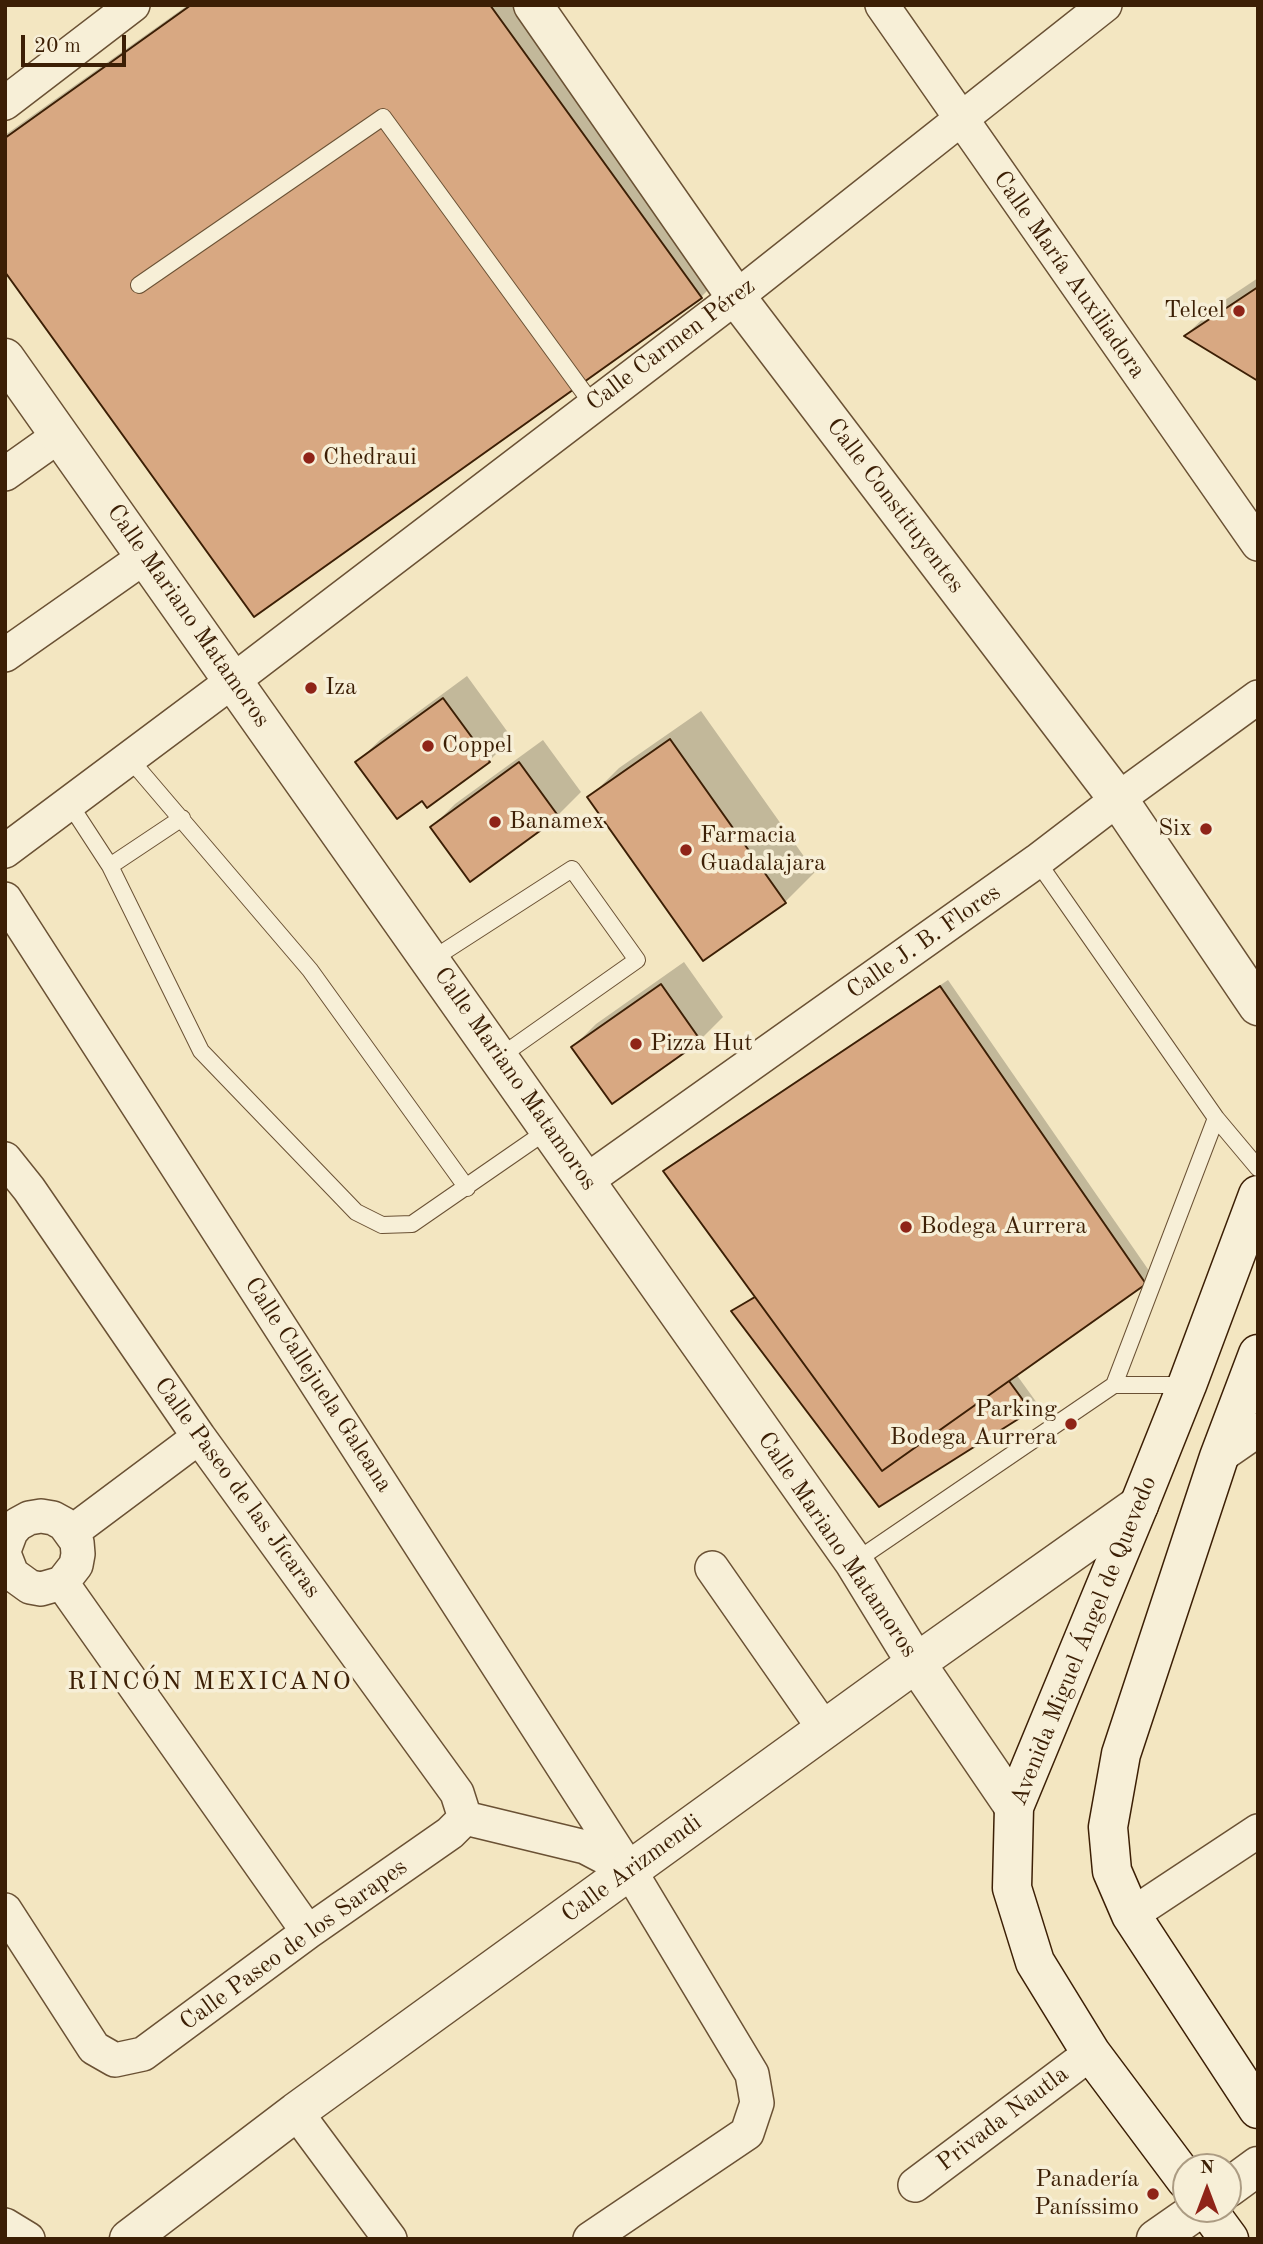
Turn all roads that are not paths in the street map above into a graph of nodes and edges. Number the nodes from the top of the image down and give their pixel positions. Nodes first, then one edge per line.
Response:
1 (133, 5) edge
2 (533, 5) edge
3 (882, 5) edge
4 (1105, 5) edge
5 (5, 103) edge
6 (959, 119) junction
7 (139, 285) dead end
8 (736, 297) junction
9 (5, 358) edge
10 (593, 405) junction
11 (60, 435) junction
12 (5, 474) edge
13 (1258, 544) edge
14 (146, 556) junction
15 (5, 655) edge
16 (234, 680) junction
17 (1258, 697) edge
18 (129, 758) junction
19 (1118, 799) junction
20 (69, 803) junction
21 (182, 818) junction
22 (5, 851) edge
23 (1038, 861) junction
24 (110, 866) junction
25 (5, 899) edge
26 (431, 960) junction
27 (1258, 1006) edge
28 (498, 1058) junction
29 (1216, 1118) junction
30 (548, 1130) junction
31 (5, 1159) edge
32 (1258, 1168) edge
33 (586, 1181) junction
34 (467, 1188) junction
35 (1258, 1195) edge
36 (1258, 1354) edge
37 (1114, 1385) junction
38 (1187, 1385) junction
39 (1258, 1430) edge
40 (199, 1437) junction
41 (1219, 1457) junction
42 (1139, 1505) junction
43 (72, 1532) junction
44 (8, 1548) edge
45 (854, 1562) junction
46 (712, 1568) dead end
47 (62, 1583) junction
48 (916, 1663) junction
49 (825, 1730) junction
50 (1014, 1807) junction
51 (466, 1818) junction
52 (1258, 1831) edge
53 (630, 1871) junction
54 (5, 1910) edge
55 (1131, 1915) junction
56 (308, 1932) junction
57 (1091, 2053) junction
58 (1258, 2109) edge
59 (296, 2112) junction
60 (1172, 2161) edge
61 (1258, 2166) edge
62 (1242, 2178) edge
63 (915, 2185) dead end
64 (1179, 2223) edge
65 (1218, 2223) edge
66 (5, 2225) edge
67 (28, 2239) edge
68 (129, 2239) edge
69 (390, 2239) edge
70 (590, 2239) edge
71 (1156, 2239) edge
72 (1229, 2239) edge

1 - 5 street
2 - 8 street, Calle Constituyentes
3 - 6 street, Calle María Auxiliadora
4 - 6 street, Calle Carmen Pérez
6 - 8 street, Calle Carmen Pérez
6 - 13 street, Calle María Auxiliadora
7 - 10 lane
8 - 10 street, Calle Carmen Pérez
8 - 19 street, Calle Constituyentes
9 - 11 street, Calle Mariano Matamoros
10 - 16 street, Calle Carmen Pérez
11 - 12 street
11 - 14 street, Calle Mariano Matamoros
14 - 15 street
14 - 16 street, Calle Mariano Matamoros
16 - 18 street, Calle Carmen Pérez
16 - 26 street, Calle Mariano Matamoros
17 - 19 street, Calle J. B. Flores
18 - 20 street, Calle Carmen Pérez
18 - 21 lane
19 - 23 street, Calle J. B. Flores
19 - 27 street, Calle Constituyentes
20 - 22 street, Calle Carmen Pérez
20 - 24 lane
21 - 24 lane
21 - 34 lane
23 - 29 lane
23 - 33 street, Calle J. B. Flores
24 - 34 lane
25 - 53 street, Calle Callejuela Galeana
26 - 28 street, Calle Mariano Matamoros
26 - 28 lane
28 - 30 street, Calle Mariano Matamoros
29 - 32 lane
29 - 37 lane
30 - 33 street, Calle Mariano Matamoros
30 - 34 lane
31 - 40 street, Calle Paseo de las Jícaras
33 - 45 street, Calle Mariano Matamoros
35 - 38 street, Avenida Miguel Ángel de Quevedo
36 - 41 street
37 - 38 lane
37 - 45 lane
38 - 42 street, Avenida Miguel Ángel de Quevedo
39 - 41 street
40 - 43 street
40 - 51 street, Calle Paseo de las Jícaras
41 - 55 street
42 - 48 street, Calle Arizmendi
42 - 50 street, Avenida Miguel Ángel de Quevedo
43 - 44 street
43 - 47 street
44 - 47 street
45 - 48 street, Calle Mariano Matamoros
46 - 49 street
47 - 56 street
48 - 49 street, Calle Arizmendi
48 - 50 street, Calle Mariano Matamoros
49 - 53 street, Calle Arizmendi
50 - 57 street, Avenida Miguel Ángel de Quevedo
51 - 53 street
51 - 56 street, Calle Paseo de los Sarapes
52 - 55 street
53 - 59 street, Calle Arizmendi
53 - 70 street, Calle Callejuela Galeana
54 - 56 street, Calle Paseo de los Sarapes
55 - 58 street
57 - 60 street, Avenida Miguel Ángel de Quevedo
57 - 63 street, Privada Nautla
59 - 68 street, Calle Arizmendi
59 - 69 street
61 - 62 street
64 - 71 street
65 - 72 street
66 - 67 street

